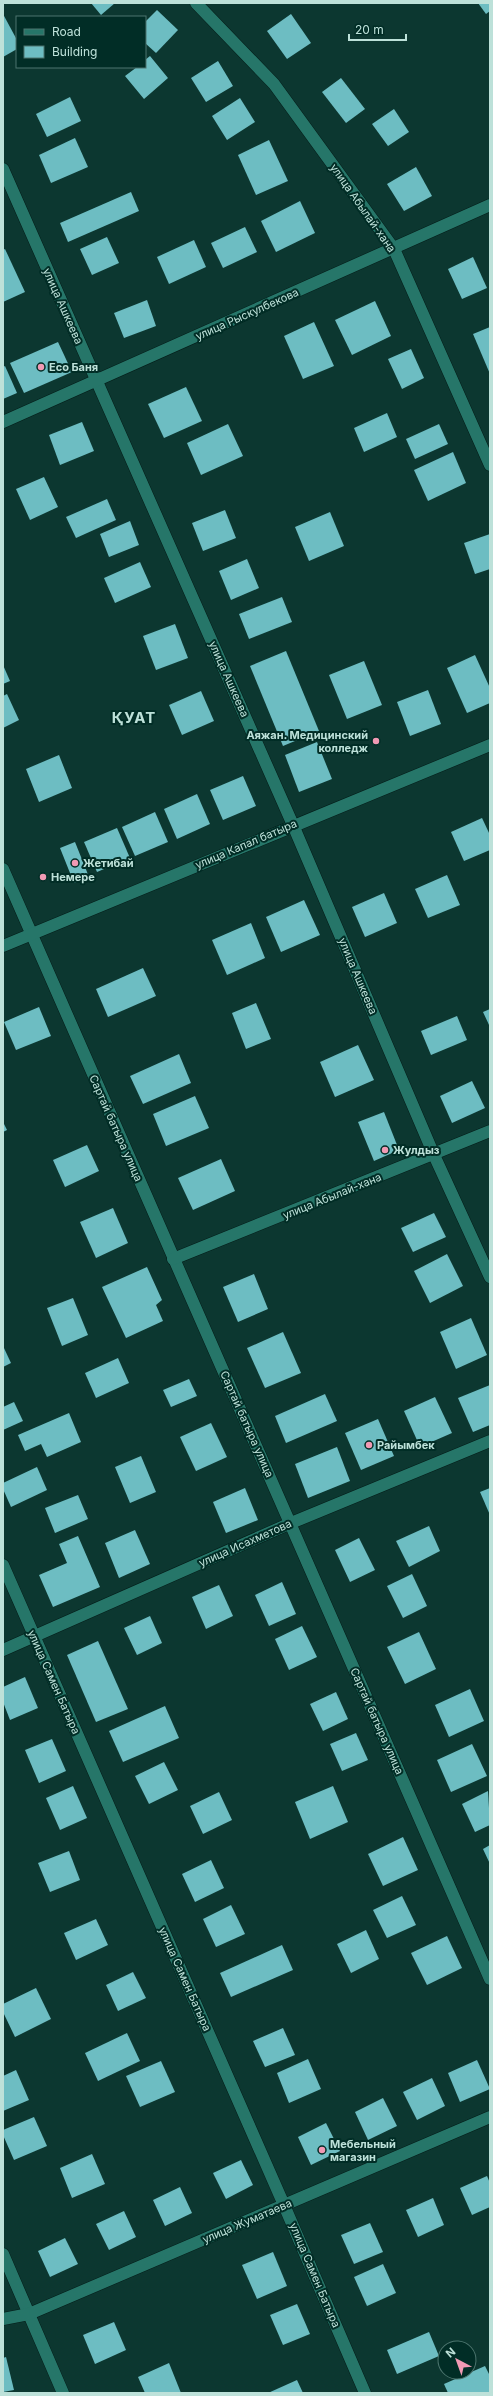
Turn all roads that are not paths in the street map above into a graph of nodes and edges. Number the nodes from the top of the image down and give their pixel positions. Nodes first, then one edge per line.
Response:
1 (196, 3) edge
2 (3, 169) edge
3 (490, 205) edge
4 (394, 249) junction
5 (97, 381) junction
6 (3, 422) edge
7 (490, 465) edge
8 (490, 745) edge
9 (293, 824) junction
10 (3, 869) edge
11 (32, 934) junction
12 (3, 946) edge
13 (490, 1131) edge
14 (434, 1155) junction
15 (173, 1259) junction
16 (490, 1277) edge
17 (490, 1441) edge
18 (291, 1523) junction
19 (3, 1565) edge
20 (34, 1637) junction
21 (3, 1650) edge
22 (490, 1979) edge
23 (490, 2117) edge
24 (284, 2205) junction
25 (3, 2254) edge
26 (29, 2314) junction
27 (3, 2320) edge
28 (63, 2393) edge
29 (365, 2393) edge

1 - 4 street, улица Абылай-хана
2 - 5 street, улица Ашкеева
3 - 4 street, улица Рыскулбекова
4 - 5 street, улица Рыскулбекова
4 - 7 street, улица Абылай-хана
5 - 6 street, улица Рыскулбекова
5 - 9 street, улица Ашкеева
8 - 9 street, улица Капал батыра
9 - 11 street, улица Капал батыра
9 - 14 street, улица Ашкеева
10 - 11 street, Сартай батыра улица
11 - 12 street, улица Капал батыра
11 - 15 street, Сартай батыра улица
13 - 14 street, улица Абылай-хана
14 - 15 street, улица Абылай-хана
14 - 16 street, улица Ашкеева
15 - 18 street, Сартай батыра улица
17 - 18 street, улица Исахметова
18 - 20 street, улица Исахметова
18 - 22 street, Сартай батыра улица
19 - 20 street, улица Самен Батыра
20 - 21 street, улица Исахметова
20 - 24 street, улица Самен Батыра
23 - 24 street, улица Жуматаева
24 - 26 street, улица Жуматаева
24 - 29 street, улица Самен Батыра
25 - 26 street
26 - 27 street, улица Жуматаева
26 - 28 street

